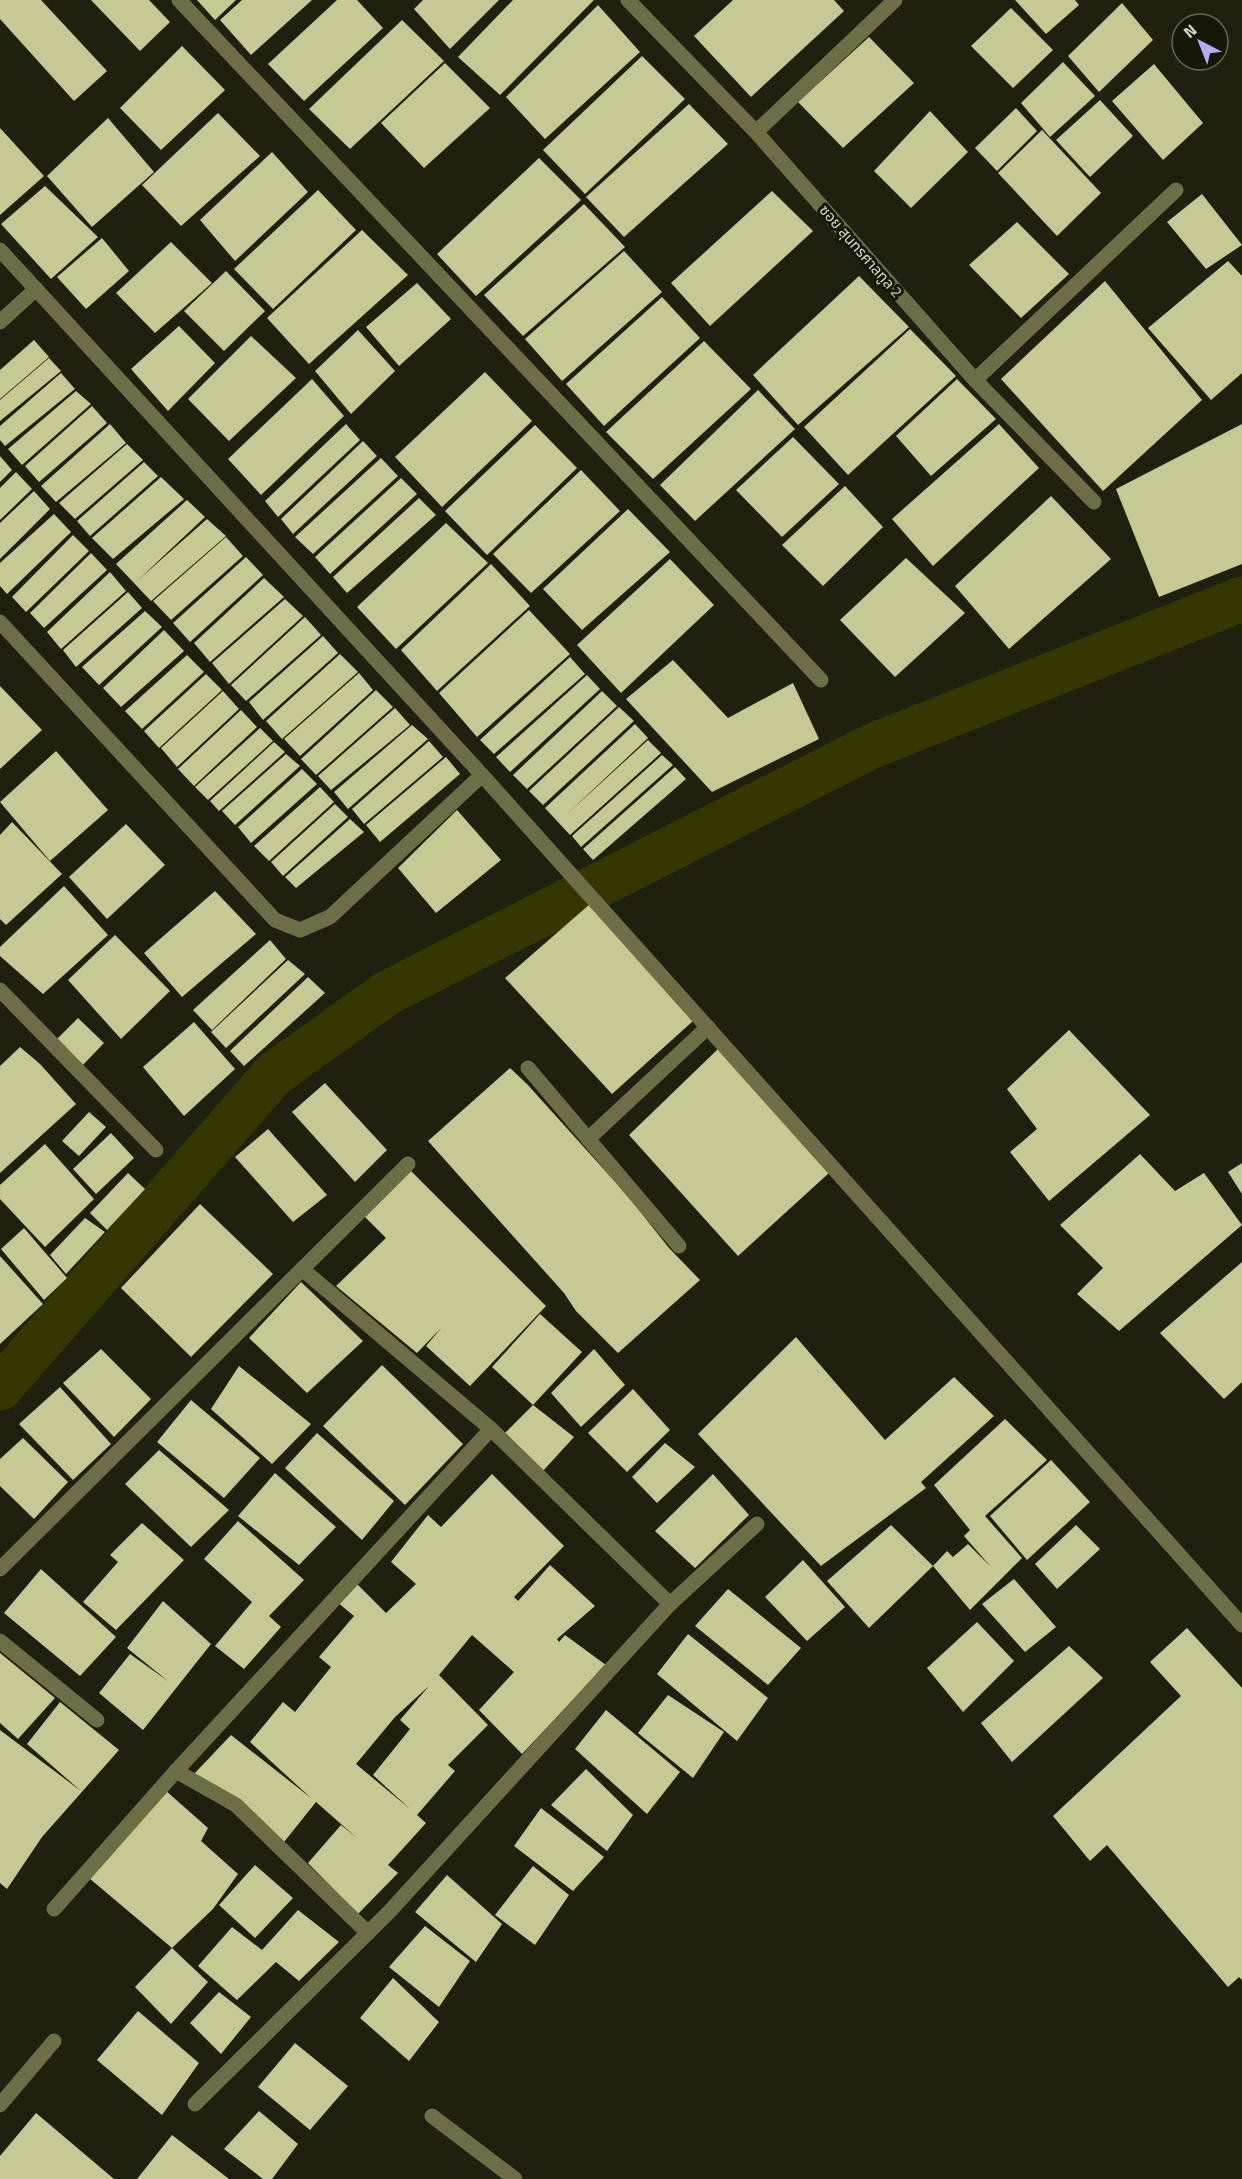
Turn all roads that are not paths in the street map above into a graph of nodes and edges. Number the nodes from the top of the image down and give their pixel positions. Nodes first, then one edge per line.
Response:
1 (179, 0) edge
2 (628, 0) edge
3 (895, 0) edge
4 (756, 132) junction
5 (1176, 190) dead end
6 (0, 250) edge
7 (36, 289) junction
8 (0, 322) edge
9 (975, 380) junction
10 (1094, 502) dead end
11 (0, 622) edge
12 (821, 680) dead end
13 (482, 775) junction
14 (0, 990) edge
15 (708, 1027) junction
16 (528, 1068) dead end
17 (588, 1139) junction
18 (156, 1150) dead end
19 (408, 1164) dead end
20 (680, 1246) dead end
21 (302, 1269) junction
22 (491, 1429) junction
23 (757, 1524) dead end
24 (0, 1569) edge
25 (670, 1605) junction
26 (1242, 1625) edge
27 (0, 1641) edge
28 (97, 1720) dead end
29 (176, 1771) junction
30 (54, 1909) dead end
31 (368, 1933) junction
32 (54, 2041) dead end
33 (195, 2104) dead end
34 (0, 2105) edge
35 (432, 2116) dead end
36 (515, 2179) edge

1 - 12 street
2 - 4 street, ซอย สุนทรศาลทูล 2
3 - 4 street
4 - 9 street, ซอย สุนทรศาลทูล 2
5 - 9 street
6 - 7 street
7 - 8 street
7 - 13 street
9 - 10 street, ซอย สุนทรศาลทูล 2
11 - 13 street
13 - 15 street
14 - 18 street
15 - 17 street
15 - 26 street
16 - 17 street
17 - 20 street
19 - 21 street
21 - 22 street
21 - 24 street
22 - 25 street
22 - 29 street
23 - 25 street
25 - 31 street
27 - 28 street
29 - 30 street
29 - 31 street
31 - 33 street
32 - 34 street
35 - 36 street

